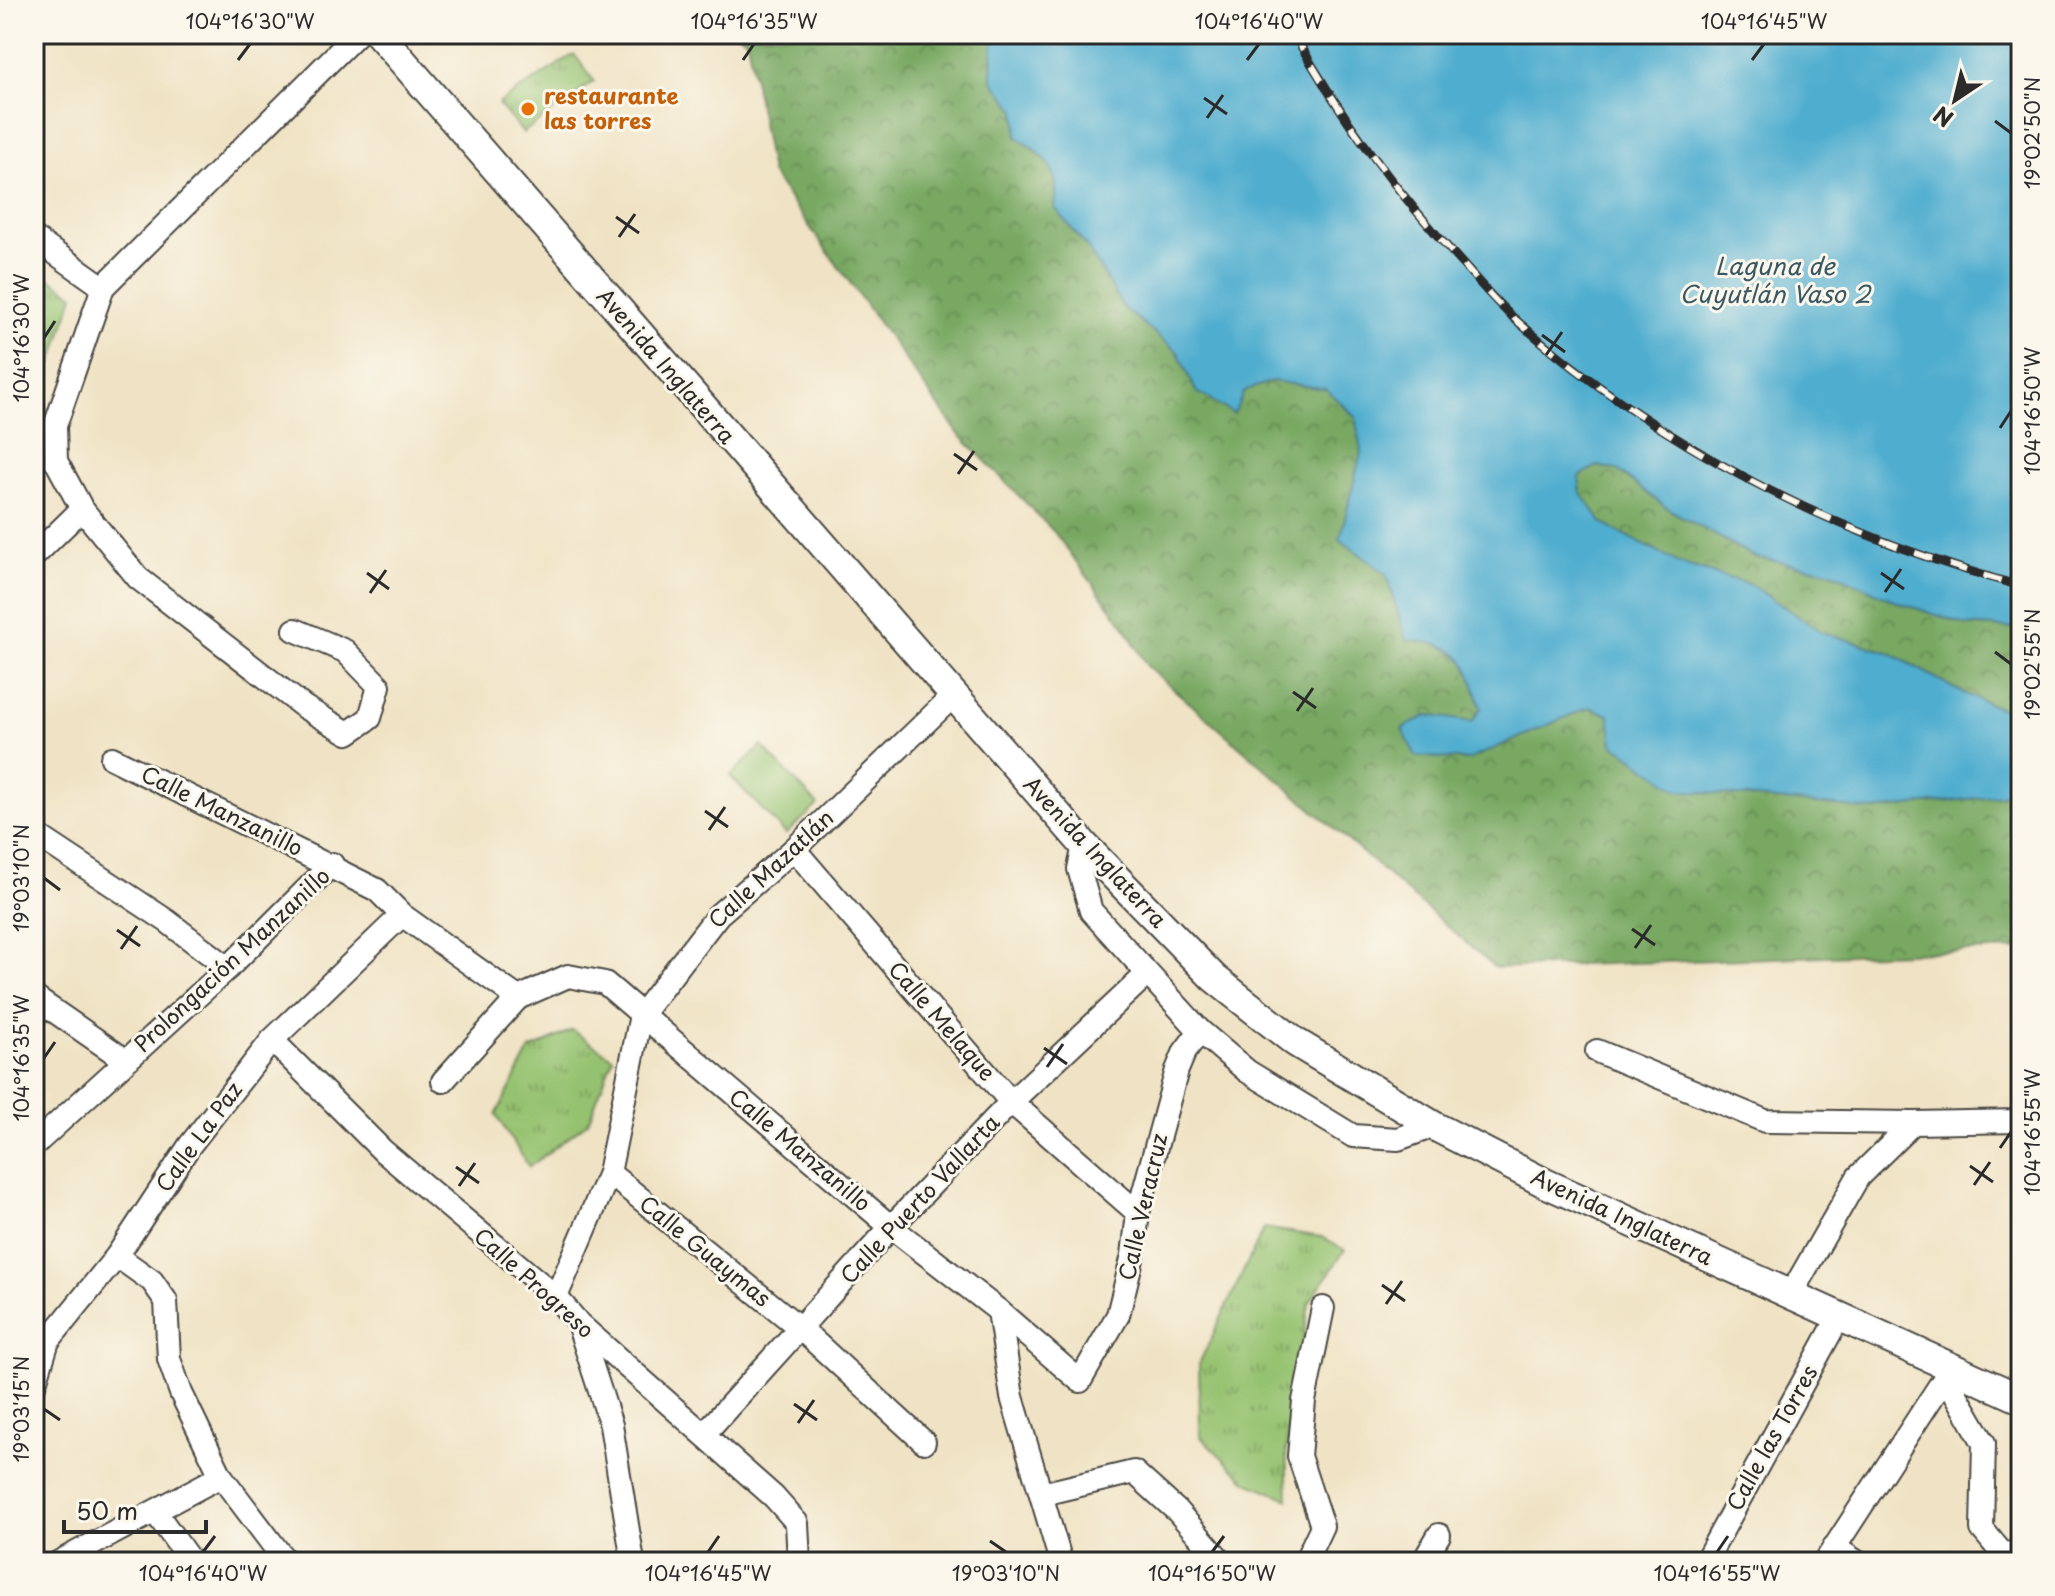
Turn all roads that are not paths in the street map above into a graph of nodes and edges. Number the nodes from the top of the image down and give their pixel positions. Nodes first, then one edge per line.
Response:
1 (357, 34) edge
2 (379, 34) edge
3 (34, 238) edge
4 (103, 287) junction
5 (82, 509) junction
6 (34, 556) edge
7 (295, 630) dead end
8 (954, 695) junction
9 (112, 758) dead end
10 (34, 833) edge
11 (1084, 845) junction
12 (794, 849) junction
13 (332, 864) junction
14 (402, 915) junction
15 (228, 968) junction
16 (1146, 975) junction
17 (34, 997) edge
18 (518, 998) junction
19 (641, 1015) junction
20 (1200, 1031) junction
21 (272, 1040) junction
22 (1597, 1051) dead end
23 (125, 1060) junction
24 (443, 1081) dead end
25 (1011, 1102) junction
26 (2021, 1121) edge
27 (1913, 1123) junction
28 (1434, 1126) junction
29 (34, 1145) edge
30 (609, 1173) junction
31 (1138, 1213) junction
32 (891, 1227) junction
33 (117, 1256) junction
34 (1791, 1294) junction
35 (556, 1297) junction
36 (1323, 1308) dead end
37 (999, 1311) junction
38 (1840, 1315) junction
39 (579, 1324) junction
40 (801, 1329) junction
41 (41, 1336) edge
42 (1950, 1371) junction
43 (1080, 1381) joint
44 (34, 1386) edge
45 (2021, 1399) edge
46 (704, 1434) junction
47 (924, 1442) dead end
48 (221, 1476) junction
49 (1042, 1494) junction
50 (156, 1513) junction
51 (1439, 1535) dead end
52 (1829, 1555) edge
53 (2021, 1556) edge
54 (1707, 1561) edge
55 (59, 1562) edge
56 (191, 1562) edge
57 (286, 1562) edge
58 (633, 1562) edge
59 (799, 1562) edge
60 (1061, 1562) edge
61 (1222, 1562) edge
62 (1305, 1562) edge
63 (1423, 1562) edge
64 (1857, 1562) edge

1 - 4 street
2 - 8 main road, Avenida Inglaterra
3 - 4 street
4 - 5 street
5 - 6 street
5 - 7 street
8 - 11 main road, Avenida Inglaterra
8 - 12 street, Calle Mazatlán
9 - 13 street, Calle Manzanillo
10 - 15 street
11 - 16 street
11 - 28 main road, Avenida Inglaterra
12 - 19 street, Calle Mazatlán
12 - 25 street, Calle Melaque
13 - 14 street, Prolongación Manzanillo
13 - 15 street, Prolongación Manzanillo
14 - 18 street, Prolongación Manzanillo
14 - 21 street, Calle La Paz
15 - 23 street, Prolongación Manzanillo
16 - 20 street
16 - 25 street, Calle Puerto Vallarta
17 - 23 street
18 - 19 street
18 - 24 street
19 - 30 street, Calle Mazatlán
19 - 32 street, Calle Manzanillo
20 - 28 street
20 - 31 street, Calle Veracruz
21 - 33 street, Calle La Paz
21 - 35 street, Calle Progreso
22 - 27 street
23 - 29 street, Prolongación Manzanillo
25 - 31 street, Calle Melaque
25 - 32 street, Calle Puerto Vallarta
26 - 27 street
27 - 34 street
28 - 34 main road, Avenida Inglaterra
30 - 35 street, Calle Mazatlán
30 - 40 street, Calle Guaymas
31 - 43 street, Calle Veracruz
32 - 37 street, Calle Manzanillo
32 - 40 street, Calle Puerto Vallarta
33 - 41 street, Calle La Paz
33 - 48 street
34 - 38 main road, Avenida Inglaterra
35 - 39 street, Calle Progreso
36 - 62 street
37 - 43 street, Calle Manzanillo
37 - 49 street
38 - 42 main road, Avenida Inglaterra
38 - 54 street, Calle las Torres
39 - 46 street, Calle Progreso
39 - 58 street
40 - 46 street, Calle Puerto Vallarta
40 - 47 street, Calle Guaymas
41 - 44 street, Calle La Paz
42 - 45 main road, Avenida Inglaterra
42 - 52 street
42 - 53 street
46 - 59 street, Calle Progreso
48 - 50 street
48 - 57 street
49 - 60 street
49 - 61 street
50 - 55 street
50 - 56 street
51 - 63 street
52 - 64 street

